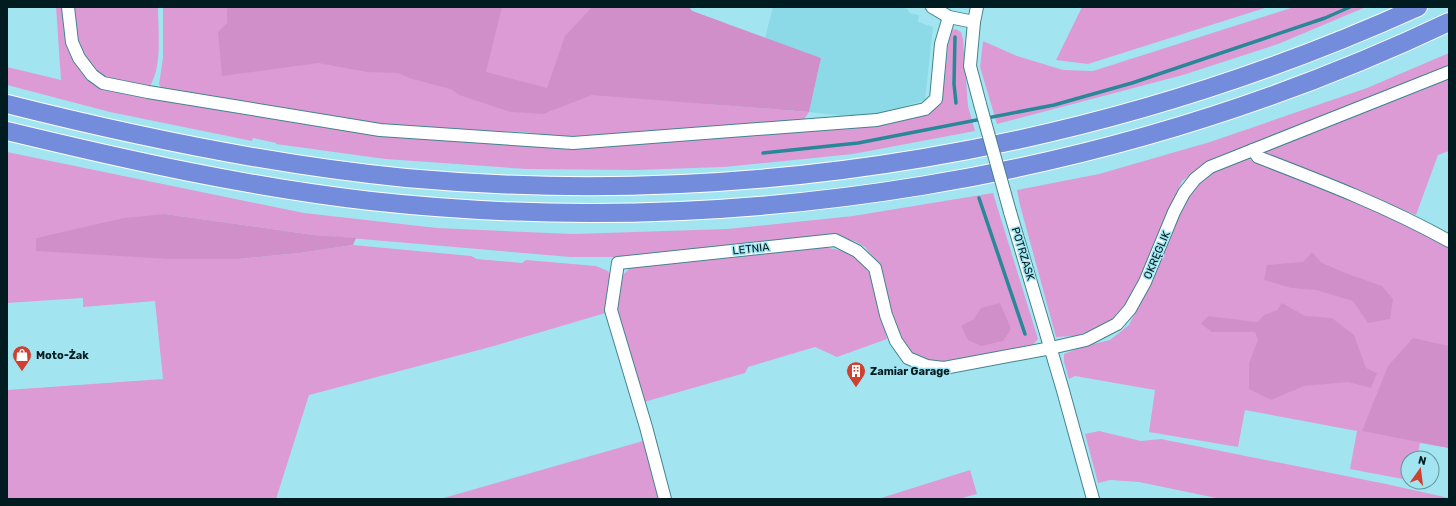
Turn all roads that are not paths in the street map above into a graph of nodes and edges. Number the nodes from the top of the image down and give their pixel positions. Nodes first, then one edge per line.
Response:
1 (68, 7) edge
2 (932, 7) edge
3 (977, 7) edge
4 (1418, 7) edge
5 (949, 17) junction
6 (974, 22) junction
7 (1449, 22) edge
8 (1449, 72) edge
9 (7, 104) edge
10 (7, 131) edge
11 (1253, 150) junction
12 (1449, 241) edge
13 (1051, 348) junction
14 (665, 499) edge
15 (1093, 499) edge

1 - 5 street
2 - 5 street
3 - 6 street, POTRZASK
4 - 9 highway
5 - 6 street
6 - 13 street, POTRZASK, bridge
7 - 10 highway
8 - 11 street, OKRĘGLIK
11 - 12 street
11 - 13 street, OKRĘGLIK
13 - 14 street, LETNIA
13 - 15 street, POTRZASK

